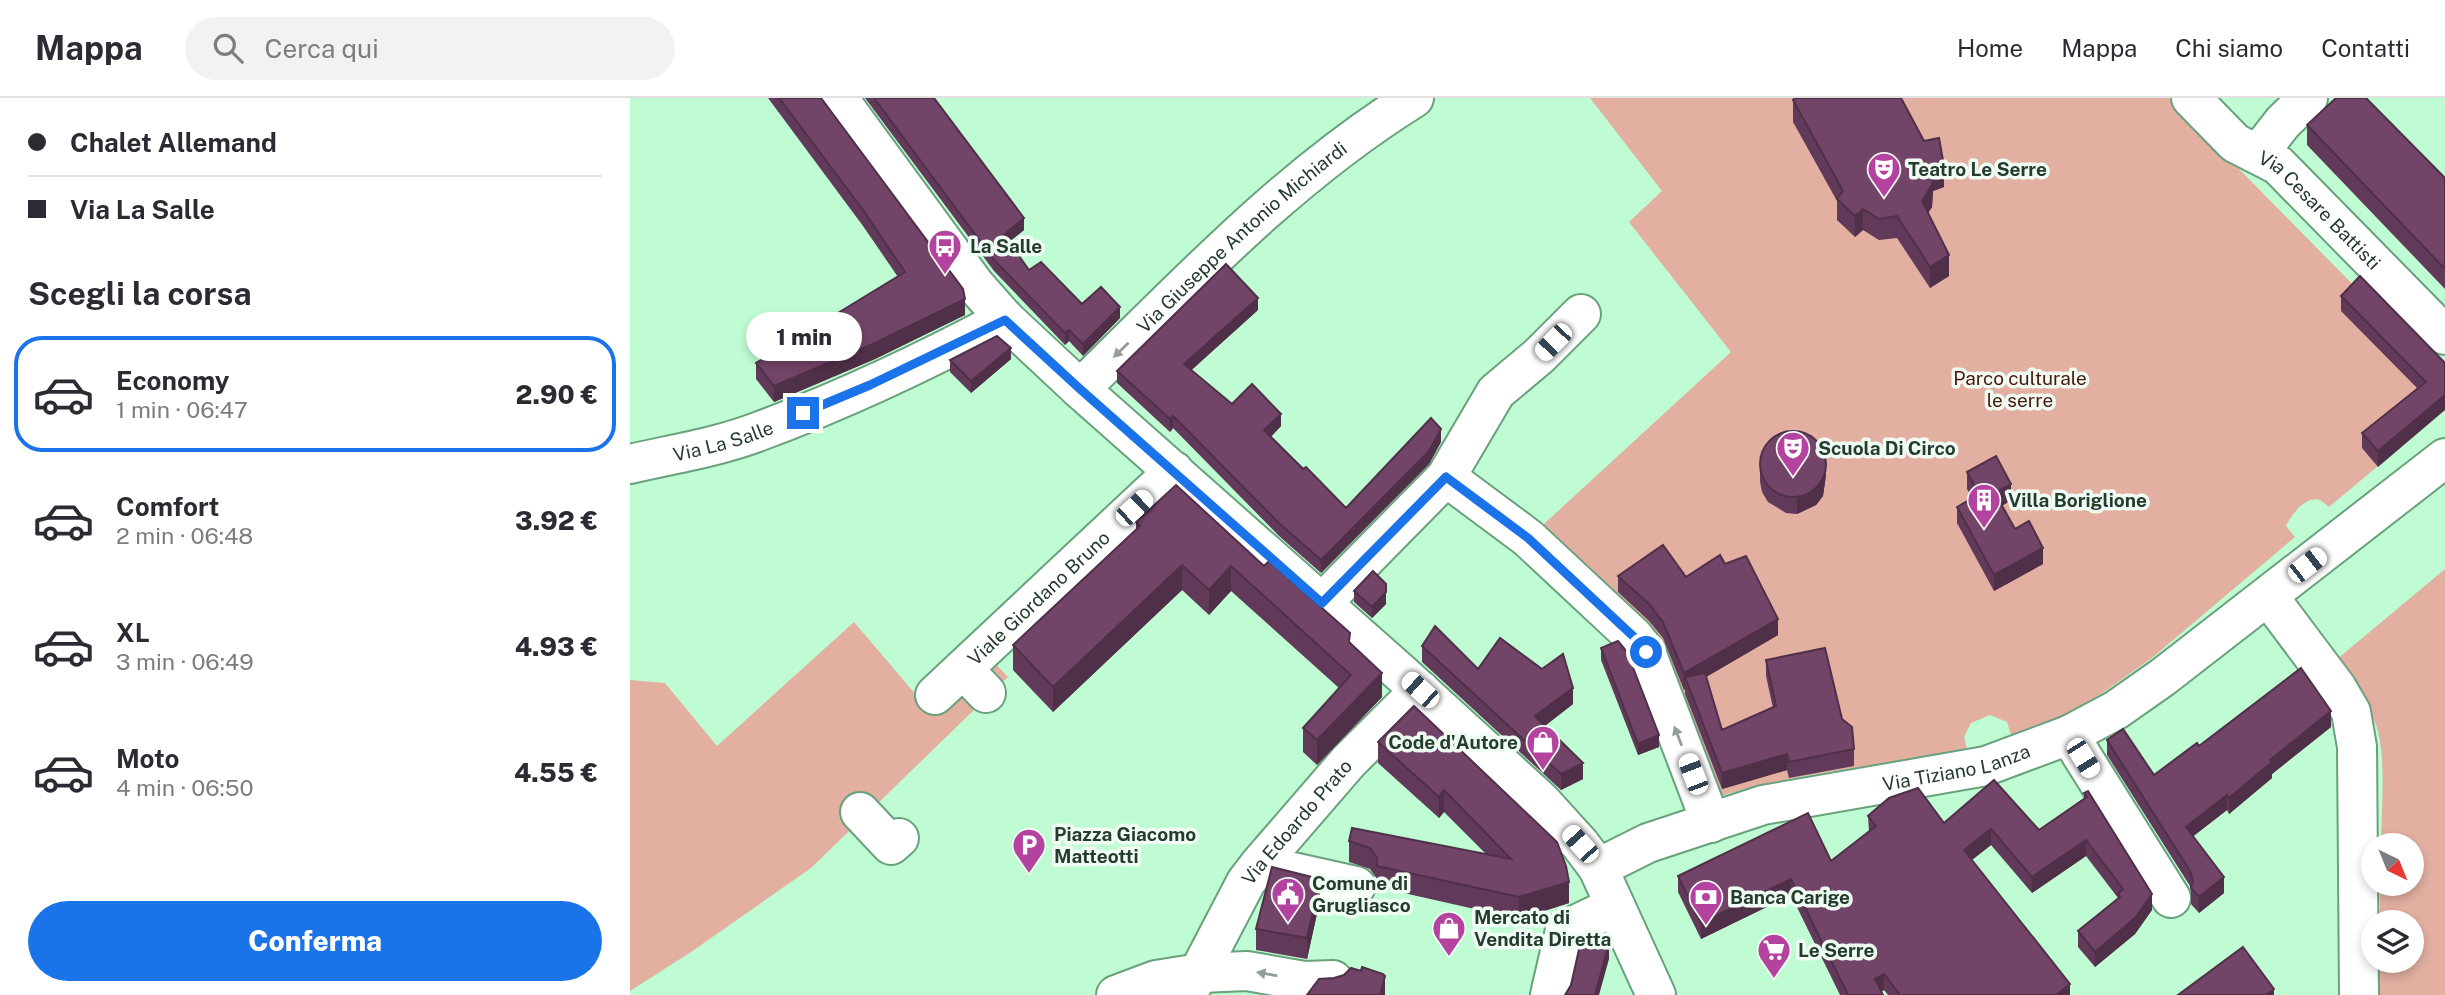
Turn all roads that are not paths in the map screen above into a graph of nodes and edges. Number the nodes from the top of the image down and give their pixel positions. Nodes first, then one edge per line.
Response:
1 (838, 98) edge
2 (1414, 98) edge
3 (2308, 98) edge
4 (2201, 108) edge
5 (2258, 154) junction
6 (1581, 314) dead end
7 (1005, 320) junction
8 (2443, 332) edge
9 (1080, 389) junction
10 (2445, 458) edge
11 (630, 464) edge
12 (1174, 471) junction
13 (1446, 477) junction
14 (2268, 596) junction
15 (1322, 603) junction
16 (1420, 690) junction
17 (935, 695) dead end
18 (2068, 735) junction
19 (860, 811) dead end
20 (1711, 823) junction
21 (899, 838) dead end
22 (1598, 868) junction
23 (1284, 870) edge
24 (1356, 887) dead end
25 (2171, 898) dead end
26 (1615, 906) junction
27 (1333, 980) edge
28 (1194, 984) edge
29 (1116, 995) edge
30 (1550, 995) edge
31 (1656, 995) edge
32 (2359, 995) edge

1 - 7 street
2 -> 9 street, Via Giuseppe Antonio Michiardi
3 - 5 street
4 - 5 street, Via Cesare Battisti
5 - 8 street, Via Cesare Battisti
6 - 13 street
7 - 9 street
7 - 11 street, Via La Salle
9 - 12 street
10 - 14 street, Via Tiziano Lanza
12 - 15 street
12 - 17 street, Viale Giordano Bruno
13 - 15 street
20 -> 13 street
14 - 18 street, Via Tiziano Lanza
14 - 32 street
15 - 16 street
16 - 22 street
16 - 28 street, Via Edoardo Prato
18 - 20 street, Via Tiziano Lanza
18 - 25 street
19 - 21 street
20 - 22 street, Via Tiziano Lanza
22 - 26 street
23 - 24 street
26 - 30 street
26 - 31 street
27 -> 28 street
28 - 29 street

